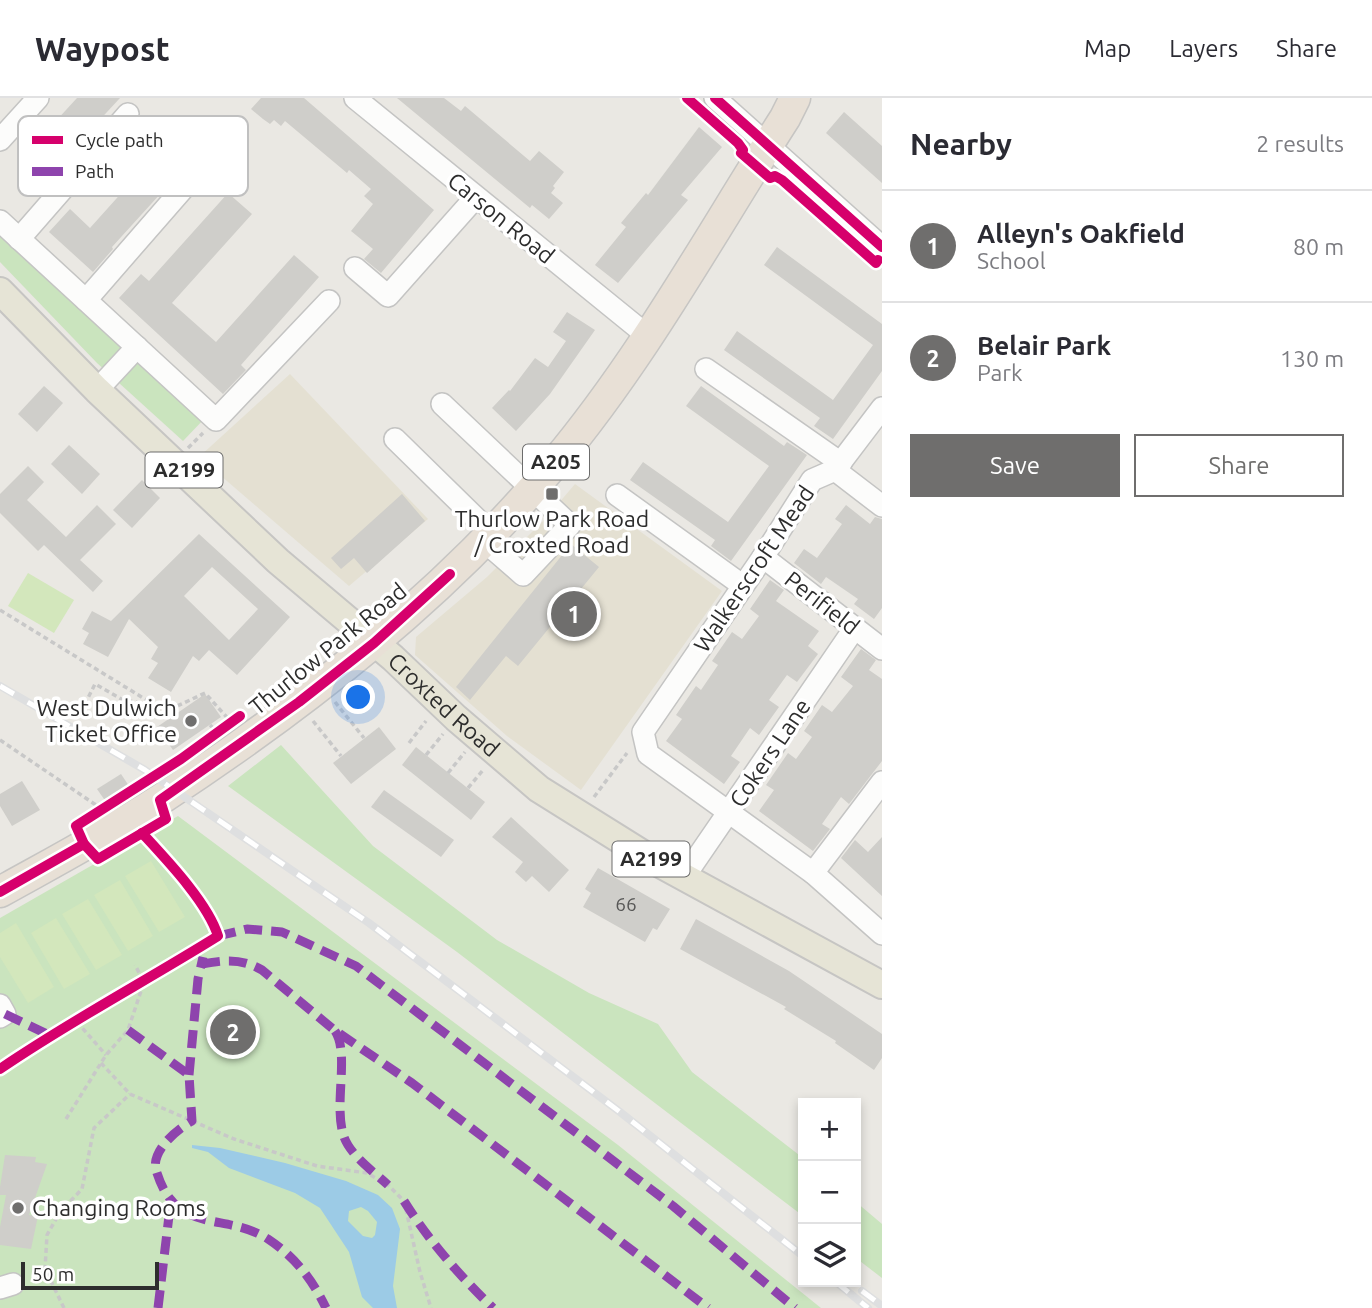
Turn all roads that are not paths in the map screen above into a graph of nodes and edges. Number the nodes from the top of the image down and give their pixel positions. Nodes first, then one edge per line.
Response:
1 (38, 98) edge
2 (355, 98) edge
3 (715, 98) edge
4 (795, 98) edge
5 (22, 116) edge
6 (18, 120) edge
7 (0, 140) edge
8 (768, 145) junction
9 (56, 196) edge
10 (177, 196) edge
11 (475, 198) junction
12 (0, 221) edge
13 (19, 239) junction
14 (882, 247) edge
15 (355, 268) dead end
16 (0, 291) edge
17 (86, 300) junction
18 (329, 301) dead end
19 (649, 337) junction
20 (137, 347) junction
21 (706, 369) dead end
22 (97, 390) junction
23 (442, 404) dead end
24 (882, 408) edge
25 (395, 439) dead end
26 (838, 467) junction
27 (532, 490) junction
28 (617, 495) dead end
29 (882, 506) edge
30 (488, 537) junction
31 (763, 557) junction
32 (742, 585) junction
33 (854, 629) junction
34 (374, 643) junction
35 (882, 649) edge
36 (882, 782) edge
37 (730, 812) junction
38 (813, 873) junction
39 (684, 877) junction
40 (0, 892) edge
41 (877, 922) edge
42 (882, 985) edge
43 (0, 1005) edge
44 (0, 1017) edge

1 - 5 street
2 - 11 street, Carson Road
3 - 8 street
4 - 8 highway, Thurlow Park Road / A205
6 - 7 street
8 - 14 street
8 - 19 highway, Thurlow Park Road / A205
9 - 13 street
10 - 17 street
11 - 15 street
11 - 19 street, Carson Road
12 - 13 street
13 - 17 street
16 - 22 main road, Croxted Road / A2199
17 - 20 street
18 - 20 street
19 - 27 highway, Thurlow Park Road / A205
20 - 22 street
21 - 26 street
22 - 34 main road, Croxted Road / A2199
23 - 27 street
24 - 26 street, Walkerscroft Mead
25 - 30 street
26 - 29 street
26 - 31 street, Walkerscroft Mead
27 - 30 highway, Thurlow Park Road / A205
27 - 30 street
28 - 32 street
30 - 34 highway, Thurlow Park Road / A205
31 - 32 street, Walkerscroft Mead
31 - 33 street, Perifield
32 - 37 street, Walkerscroft Mead
33 - 35 street, Perifield
33 - 37 street, Cokers Lane
34 - 39 main road, Croxted Road / A2199
34 - 40 highway, Thurlow Park Road / A205
36 - 38 street
37 - 38 street
37 - 39 street, Cokers Lane
38 - 41 street
39 - 42 main road, Croxted Road / A2199
43 - 44 street

